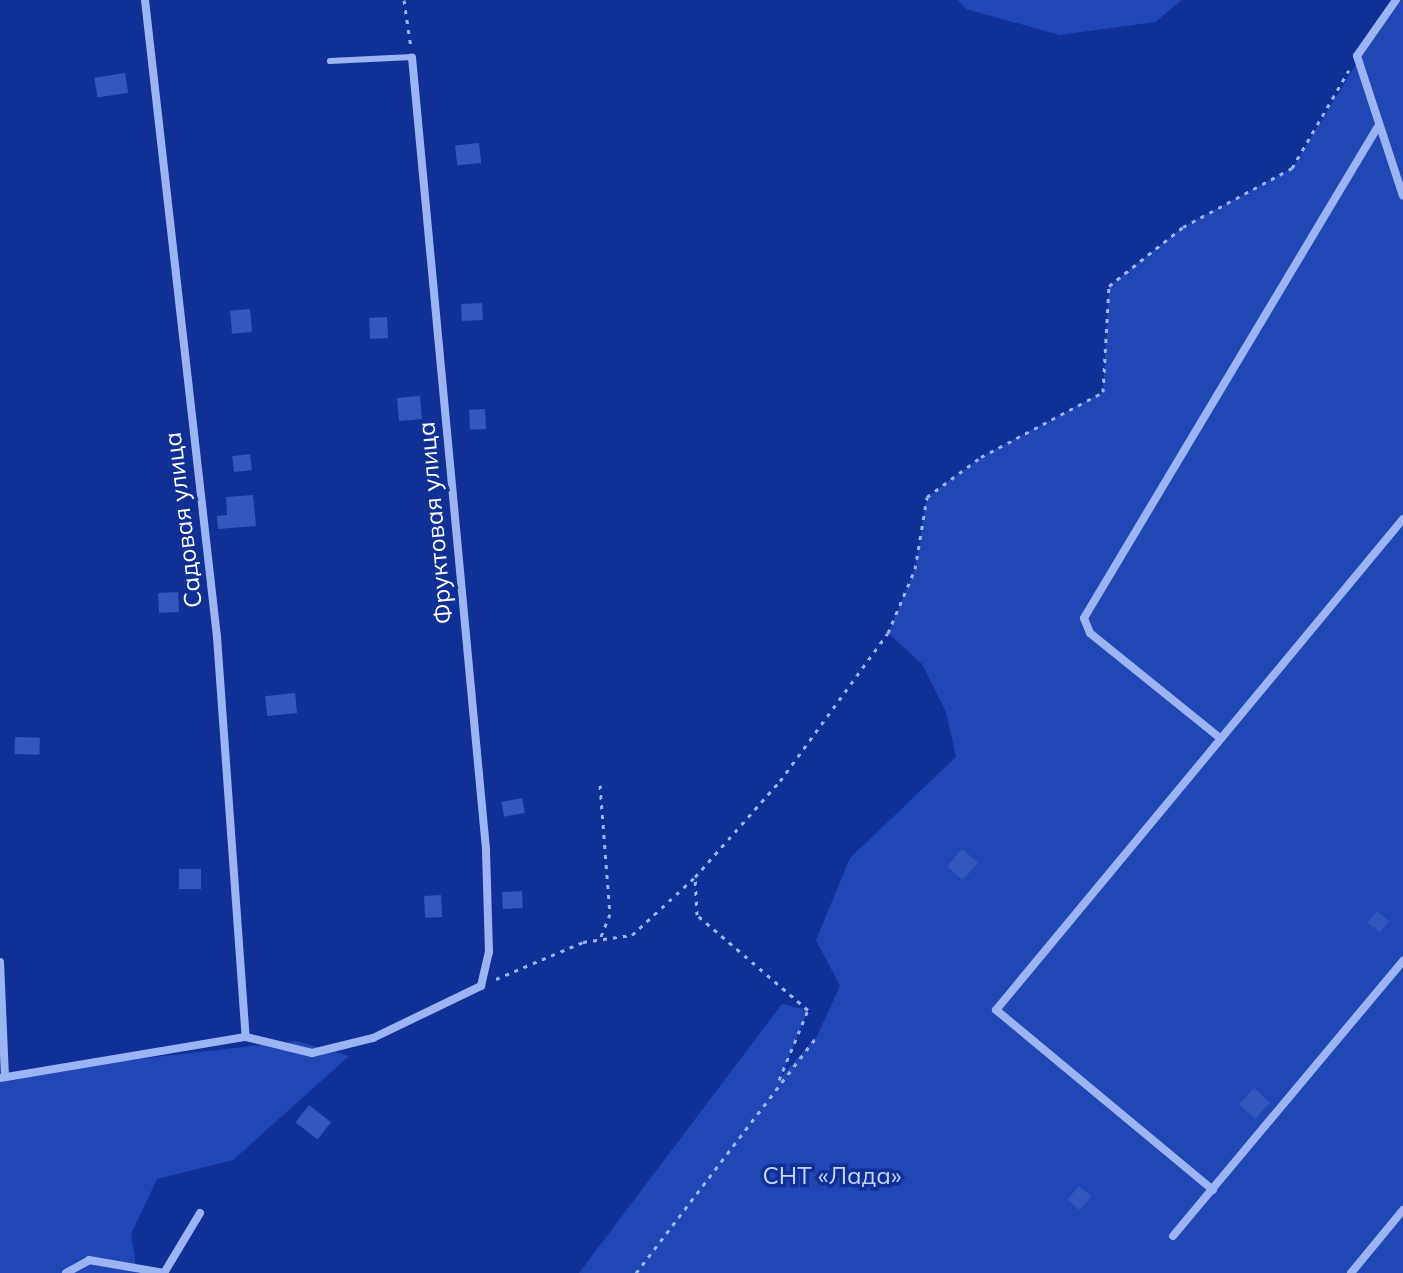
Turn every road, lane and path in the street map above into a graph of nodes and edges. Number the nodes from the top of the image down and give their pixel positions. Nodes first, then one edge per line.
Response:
1 (145, 0) edge
2 (404, 0) edge
3 (1396, 0) edge
4 (1357, 56) junction
5 (412, 57) junction
6 (330, 61) dead end
7 (1377, 128) junction
8 (1403, 196) edge
9 (1403, 519) edge
10 (1220, 738) junction
11 (600, 785) dead end
12 (695, 877) junction
13 (600, 940) junction
14 (1403, 961) edge
15 (0, 962) edge
16 (481, 986) junction
17 (817, 1036) dead end
18 (246, 1037) junction
19 (2, 1077) edge
20 (779, 1080) junction
21 (1213, 1190) junction
22 (1403, 1210) edge
23 (200, 1213) dead end
24 (1173, 1236) dead end
25 (66, 1273) edge
26 (636, 1273) edge
27 (1351, 1273) edge

1 - 18 street, Садовая улица
2 - 5 path
3 - 4 street
4 - 7 street
4 - 12 path
5 - 6 lane
5 - 16 street, Фруктовая улица
7 - 8 street
7 - 10 street
9 - 10 street
10 - 21 street
11 - 13 path
12 - 13 path
12 - 20 path
13 - 16 path
14 - 21 street
15 - 19 street
16 - 18 street
17 - 20 path
18 - 19 street
20 - 26 path
21 - 24 street
22 - 27 street
23 - 25 street

